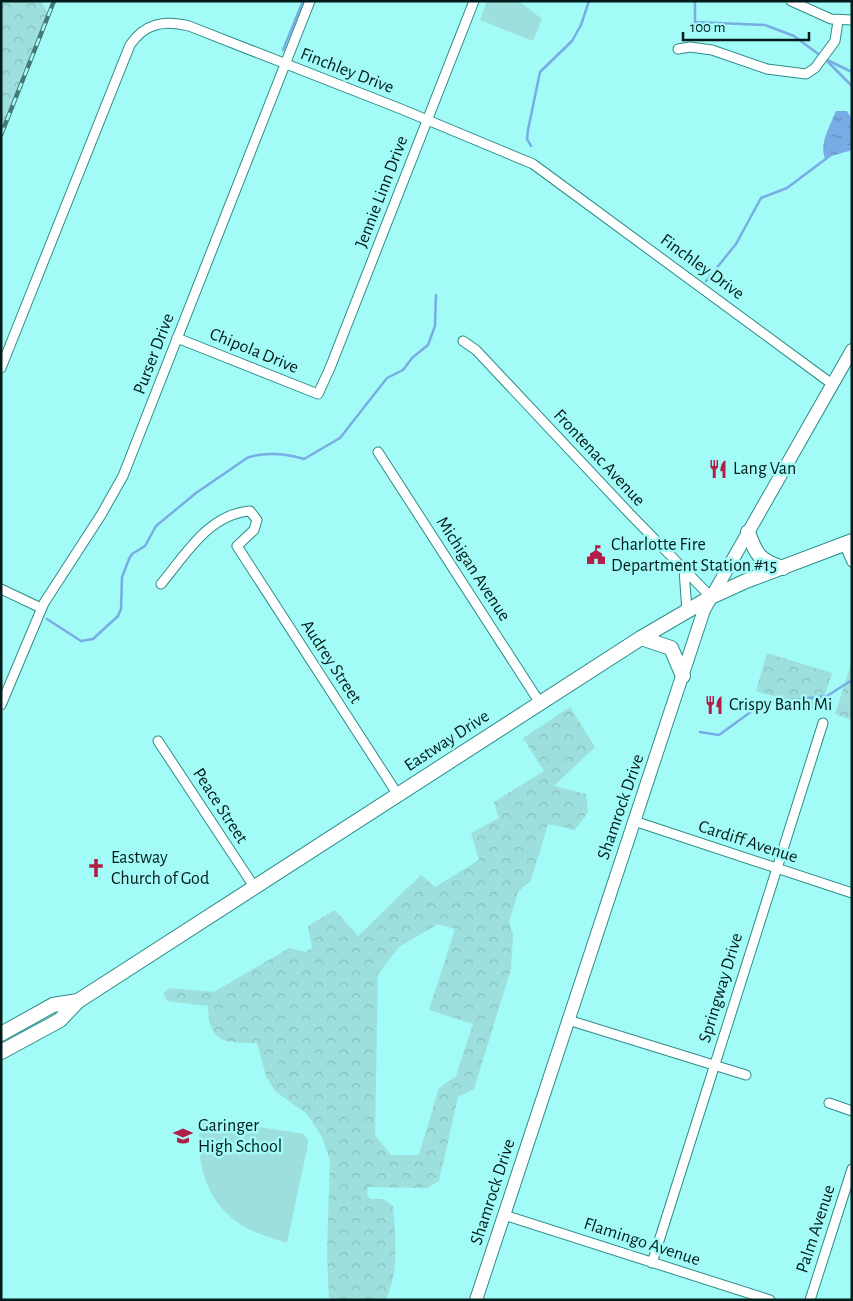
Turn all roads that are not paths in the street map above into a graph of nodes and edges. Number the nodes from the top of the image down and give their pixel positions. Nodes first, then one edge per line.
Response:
1 (310, 1) edge
2 (474, 1) edge
3 (791, 1) edge
4 (838, 20) junction
5 (852, 20) edge
6 (678, 49) dead end
7 (285, 64) junction
8 (428, 120) junction
9 (177, 338) junction
10 (463, 341) dead end
11 (852, 350) edge
12 (1, 368) edge
13 (832, 384) junction
14 (318, 394) joint
15 (378, 452) dead end
16 (748, 532) junction
17 (848, 542) edge
18 (852, 562) edge
19 (684, 568) junction
20 (783, 568) junction
21 (161, 584) dead end
22 (1, 589) edge
23 (711, 598) junction
24 (41, 608) junction
25 (688, 612) junction
26 (641, 638) junction
27 (683, 676) junction
28 (540, 703) junction
29 (1, 705) edge
30 (823, 723) dead end
31 (158, 741) dead end
32 (398, 795) junction
33 (634, 821) junction
34 (776, 869) junction
35 (254, 888) junction
36 (852, 894) edge
37 (84, 998) junction
38 (568, 1020) junction
39 (1, 1034) edge
40 (1, 1052) edge
41 (714, 1065) junction
42 (746, 1075) dead end
43 (829, 1103) dead end
44 (852, 1111) edge
45 (852, 1169) edge
46 (504, 1215) junction
47 (652, 1263) junction
48 (476, 1300) edge
49 (770, 1300) edge
50 (810, 1300) edge

1 - 7 street, Purser Drive
2 - 8 street, Jennie Linn Drive
3 - 4 street
4 - 5 street
4 - 6 street
7 - 8 street, Finchley Drive
7 - 9 street, Purser Drive
7 - 12 street, Finchley Drive
8 - 13 street, Finchley Drive
8 - 14 street, Jennie Linn Drive
9 - 14 street, Chipola Drive
9 - 24 street, Purser Drive
10 - 19 street, Frontenac Avenue
11 - 13 street, Shamrock Drive
13 - 16 street, Shamrock Drive
15 - 28 street, Michigan Avenue
16 - 20 main road
16 - 23 street, Shamrock Drive
17 - 18 street
17 - 20 main road, Eastway Drive
19 - 23 street, Frontenac Avenue
19 - 25 street
20 - 23 main road, Eastway Drive
21 - 32 street, Audrey Street
22 - 24 street
23 - 25 main road, Eastway Drive
23 - 27 street, Shamrock Drive
24 - 29 street, Purser Drive
25 - 26 main road, Eastway Drive
26 - 27 main road
26 - 28 main road, Eastway Drive
27 - 33 street, Shamrock Drive
28 - 32 main road, Eastway Drive
30 - 34 street, Springway Drive
31 - 35 street, Peace Street
32 - 35 main road, Eastway Drive
33 - 34 street, Cardiff Avenue
33 - 38 street, Shamrock Drive
34 - 36 street, Cardiff Avenue
34 - 41 street, Springway Drive
35 - 37 main road, Eastway Drive
37 - 39 main road, Eastway Drive
37 - 40 main road, Eastway Drive
38 - 41 street
38 - 46 street, Shamrock Drive
41 - 42 street
41 - 47 street, Springway Drive
43 - 44 street
45 - 50 street, Palm Avenue
46 - 47 street, Flamingo Avenue
46 - 48 street, Shamrock Drive
47 - 49 street, Flamingo Avenue

